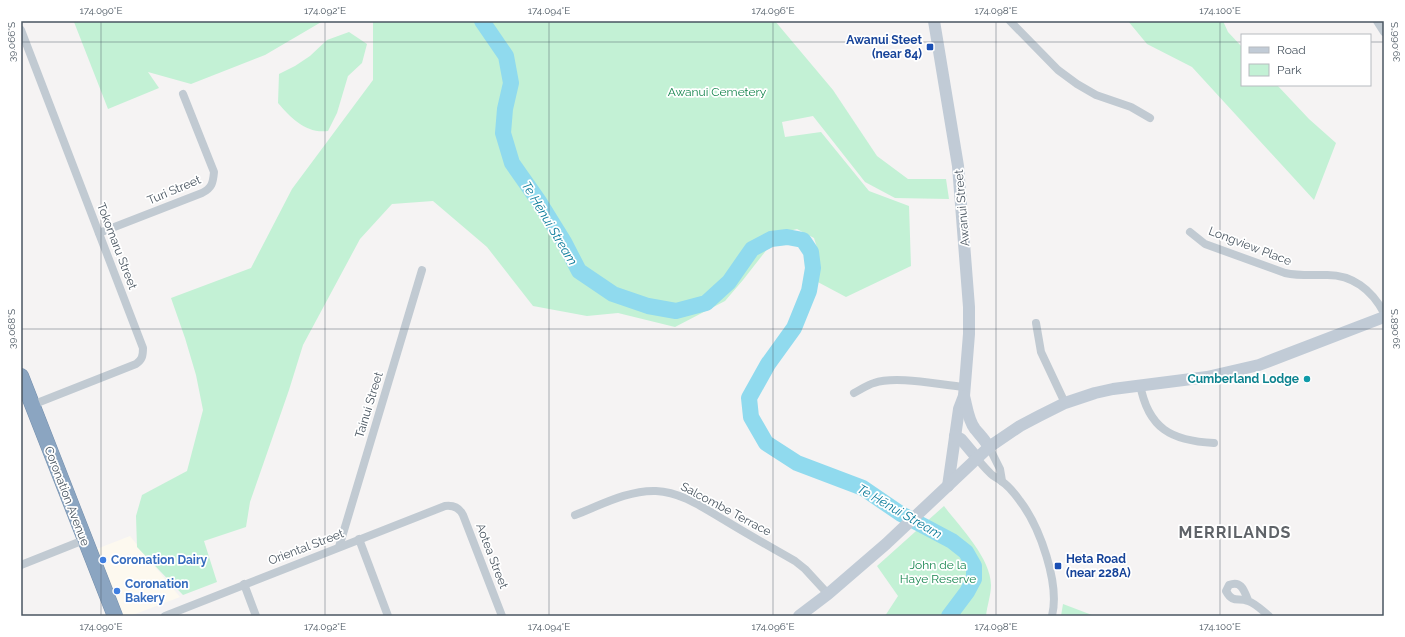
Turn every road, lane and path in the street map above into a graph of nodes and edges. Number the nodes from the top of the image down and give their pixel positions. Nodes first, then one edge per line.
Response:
1 (934, 21) edge
2 (1010, 21) edge
3 (1377, 21) edge
4 (21, 30) edge
5 (1384, 32) edge
6 (183, 94) dead end
7 (1150, 118) dead end
8 (1190, 232) dead end
9 (99, 233) junction
10 (422, 270) dead end
11 (1384, 313) edge
12 (1384, 317) edge
13 (1036, 323) dead end
14 (21, 376) edge
15 (1140, 384) junction
16 (964, 392) junction
17 (854, 394) dead end
18 (1064, 403) junction
19 (32, 405) junction
20 (956, 436) junction
21 (1214, 444) dead end
22 (989, 447) junction
23 (977, 458) junction
24 (1002, 481) junction
25 (948, 486) junction
26 (456, 506) joint
27 (575, 515) dead end
28 (359, 539) junction
29 (84, 540) junction
30 (339, 547) junction
31 (21, 565) edge
32 (244, 584) junction
33 (828, 594) junction
34 (1248, 600) dead end
35 (114, 616) edge
36 (165, 616) edge
37 (256, 616) edge
38 (388, 616) edge
39 (502, 616) edge
40 (799, 616) edge
41 (1052, 616) edge
42 (1269, 616) edge

1 - 16 main road, Awanui Street
2 - 7 street
3 - 5 street
4 - 9 street, Tokomaru Street
6 - 9 street, Turi Street
8 - 11 street, Longview Place
9 - 19 street, Tokomaru Street
10 - 30 street, Tainui Street
12 - 15 main road
13 - 18 street
14 - 19 highway, Coronation Avenue
15 - 18 main road
15 - 21 street
16 - 17 street
16 - 20 main road, Awanui Street
16 - 22 main road, Awanui Street
18 - 22 main road
19 - 29 highway, Coronation Avenue
20 - 23 main road
20 - 25 main road, Awanui Street
22 - 23 main road
22 - 24 street
23 - 24 street
23 - 25 main road
24 - 41 street
25 - 33 main road
26 - 28 street, Oriental Street
26 - 39 street, Aotea Street
27 - 33 street, Salcombe Terrace
28 - 30 street, Oriental Street
28 - 38 street
29 - 31 street
29 - 35 highway, Coronation Avenue
30 - 32 street, Oriental Street
32 - 36 street, Oriental Street
32 - 37 street
33 - 40 main road
34 - 42 street

